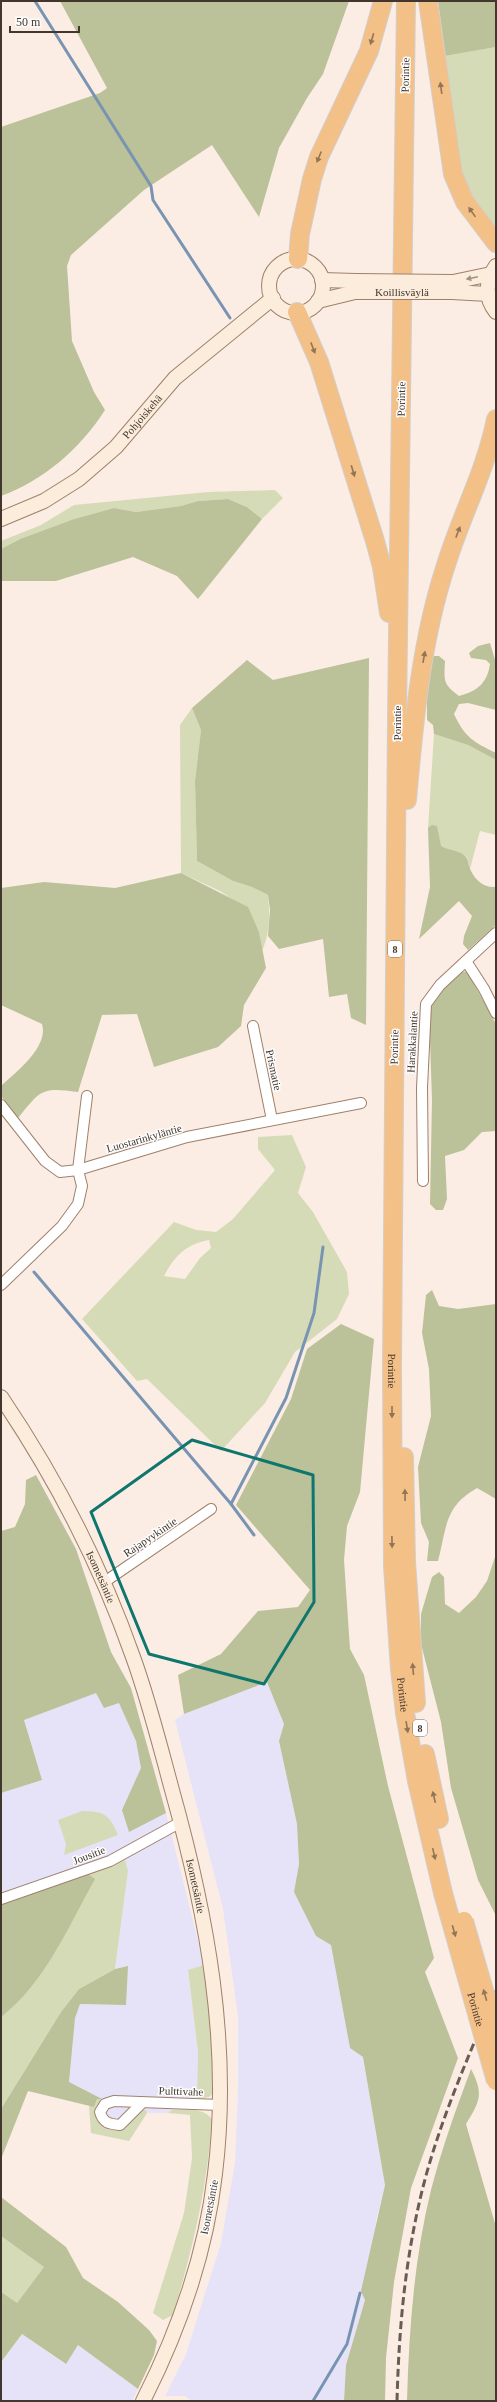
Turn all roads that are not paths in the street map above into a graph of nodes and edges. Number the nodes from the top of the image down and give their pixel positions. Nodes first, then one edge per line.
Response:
1 (382, 1) edge
2 (406, 1) edge
3 (416, 1) edge
4 (428, 1) edge
5 (496, 243) edge
6 (298, 259) junction
7 (494, 270) edge
8 (322, 280) junction
9 (356, 287) junction
10 (452, 287) junction
11 (488, 294) junction
12 (273, 298) junction
13 (318, 301) junction
14 (297, 312) junction
15 (496, 312) edge
16 (496, 419) edge
17 (1, 519) edge
18 (397, 718) junction
19 (406, 807) junction
20 (496, 933) edge
21 (466, 961) junction
22 (496, 1013) edge
23 (253, 1026) dead end
24 (87, 1096) dead end
25 (361, 1103) dead end
26 (1, 1105) edge
27 (272, 1120) junction
28 (78, 1170) junction
29 (423, 1181) dead end
30 (1, 1285) edge
31 (1, 1397) edge
32 (211, 1510) dead end
33 (103, 1583) junction
34 (181, 1822) junction
35 (449, 1892) junction
36 (1, 1899) edge
37 (496, 2032) edge
38 (496, 2081) edge
39 (142, 2103) dead end
40 (220, 2105) junction
41 (143, 2401) edge

1 -> 6 highway
2 - 18 highway, Porintie / 8
3 - 19 highway, Porintie / 8
5 -> 4 highway
6 - 8 main road
6 - 12 main road
7 -> 10 main road, Koillisväylä
7 - 11 main road
8 - 9 main road, Koillisväylä
8 - 13 main road
9 - 10 main road, Koillisväylä, bridge
9 - 13 main road, Koillisväylä
10 - 11 main road, Koillisväylä
11 - 15 main road
12 - 14 main road
12 - 17 main road, Pohjoiskehä
13 - 14 main road
14 -> 18 highway
19 -> 16 highway
18 -> 35 highway, Porintie / 8
35 -> 19 highway, Porintie / 8
20 - 21 street, Harakkalantie
21 - 22 street
21 - 29 street, Harakkalantie
23 - 27 street, Prismatie
24 - 28 street
25 - 27 street, Luostarinkyläntie
26 - 28 street, Luostarinkyläntie
27 - 28 street, Luostarinkyläntie
28 - 30 street
31 - 33 main road, Isometsäntie
32 - 33 street, Rajapyykintie
33 - 34 main road, Isometsäntie
34 - 36 street, Jousitie
34 - 40 main road, Isometsäntie
37 -> 35 highway, Porintie / 8, bridge
35 -> 38 highway, Porintie / 8, bridge
39 - 40 street, Pulttivahe
40 - 41 main road, Isometsäntie

